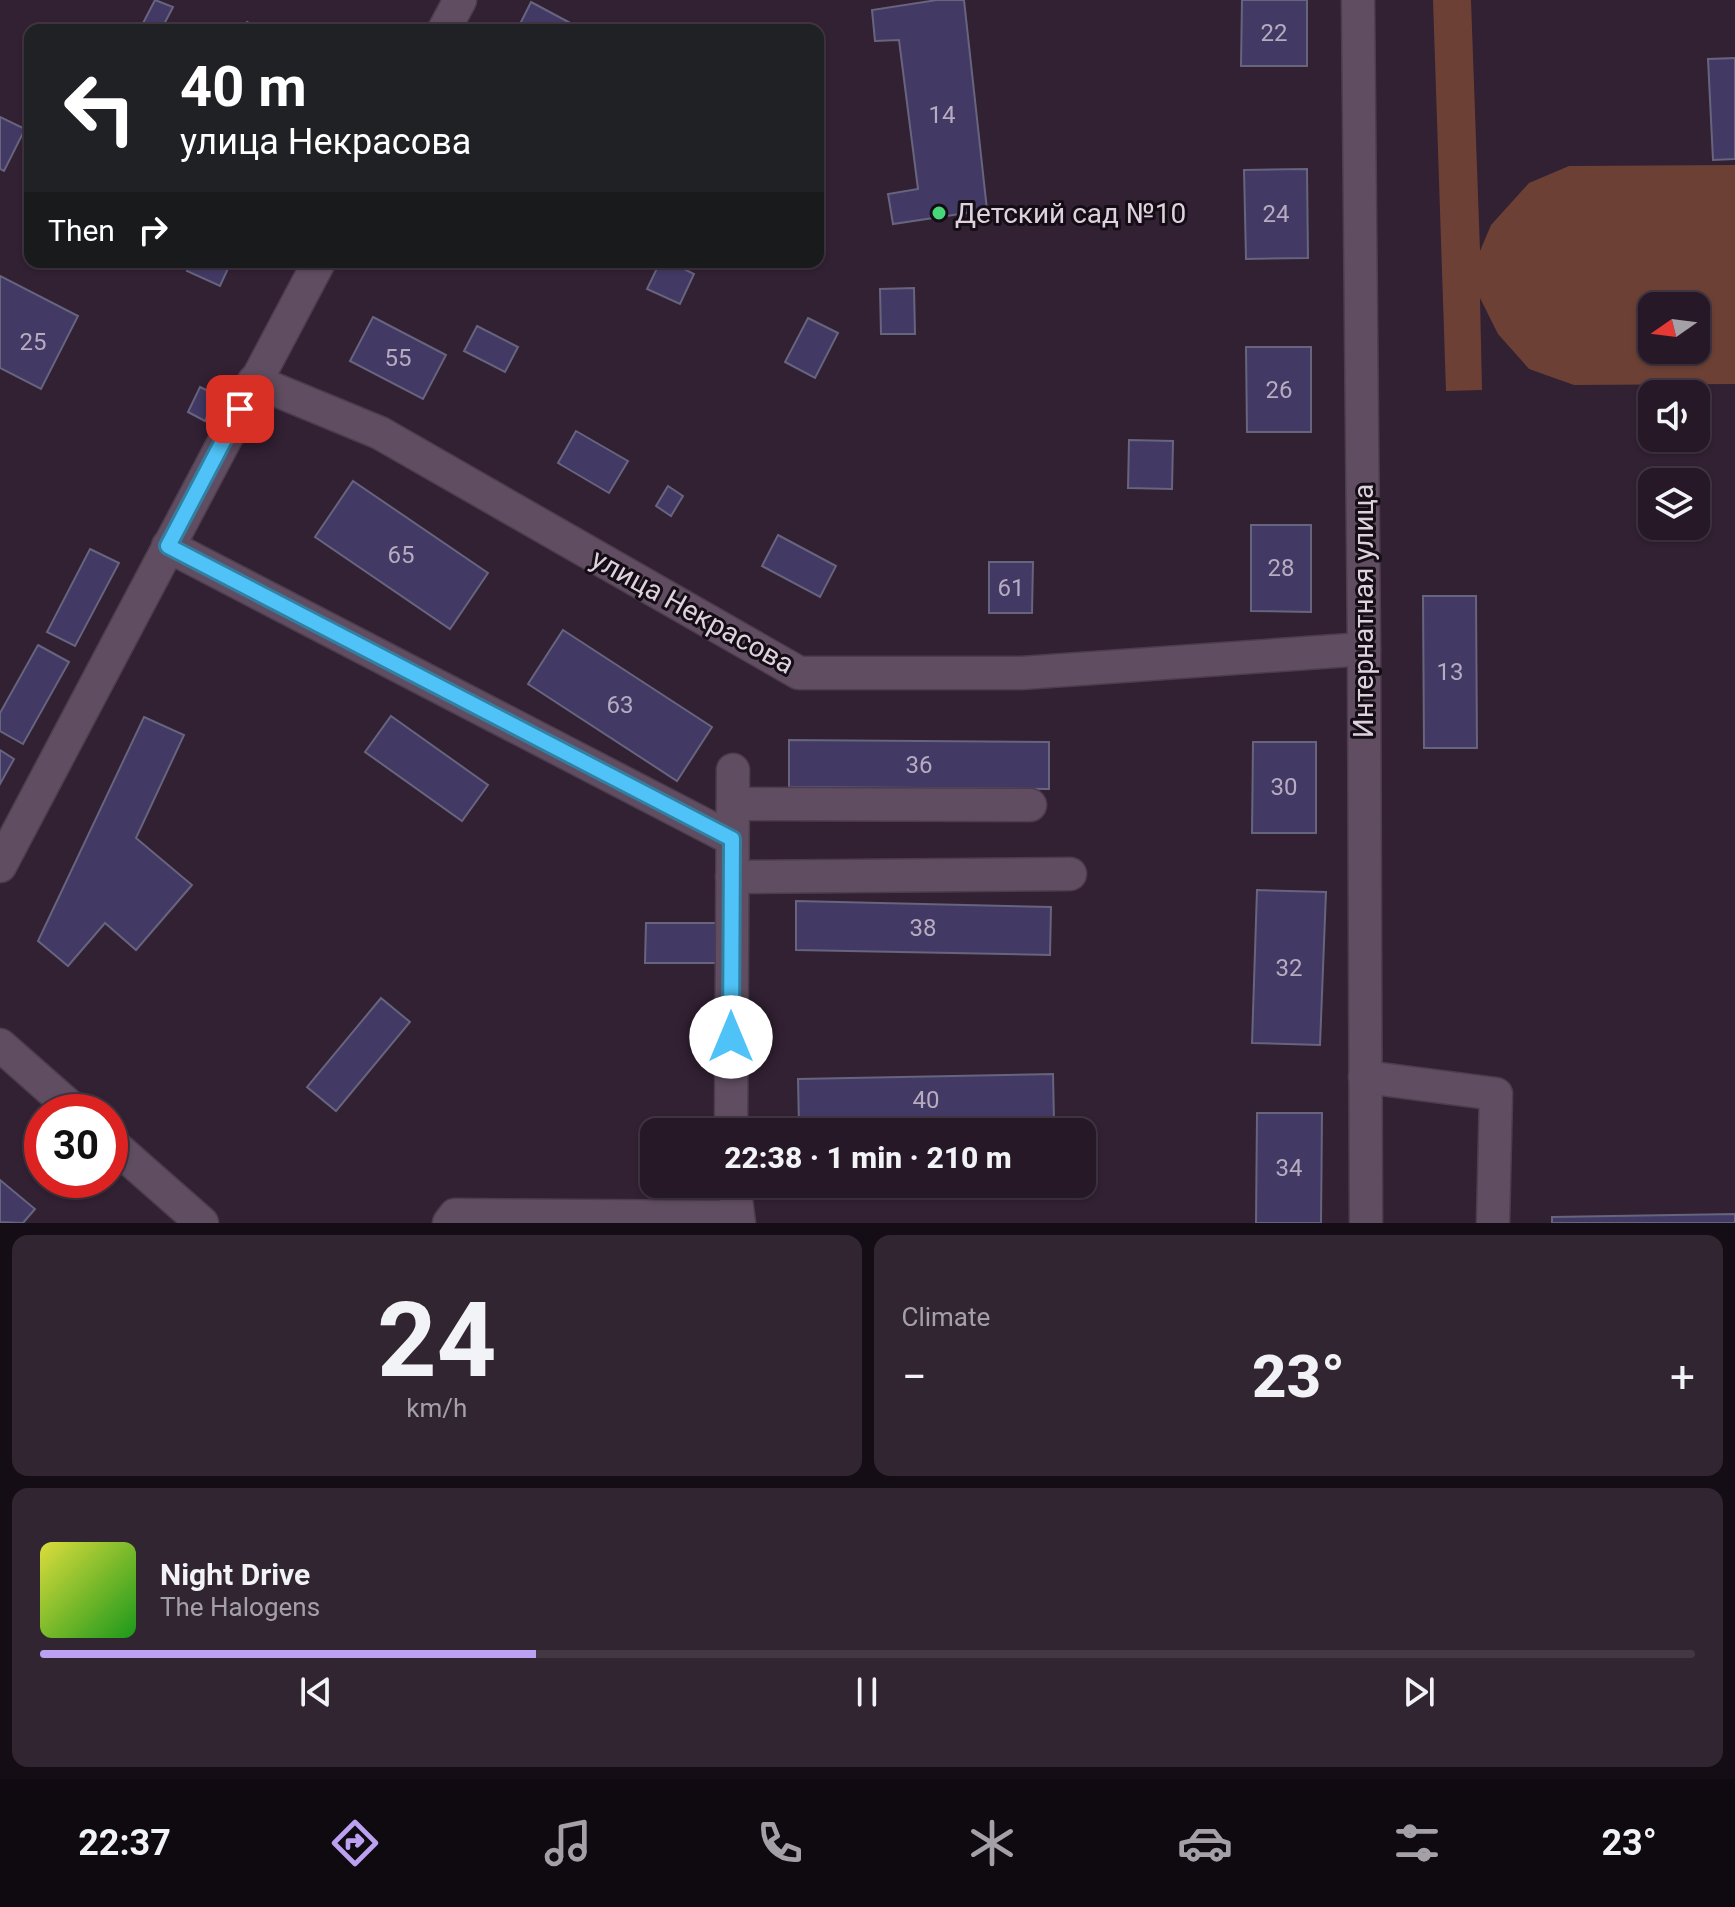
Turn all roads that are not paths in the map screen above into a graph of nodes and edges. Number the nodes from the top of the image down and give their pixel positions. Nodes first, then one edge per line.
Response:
1 (460, 0) edge
2 (1358, 0) edge
3 (447, 24) edge
4 (316, 268) edge
5 (254, 381) junction
6 (168, 546) junction
7 (1364, 649) junction
8 (733, 770) dead end
9 (733, 804) junction
10 (1030, 805) dead end
11 (732, 839) junction
12 (0, 866) edge
13 (1070, 874) dead end
14 (732, 877) junction
15 (0, 1045) edge
16 (1365, 1077) junction
17 (56, 1094) edge
18 (731, 1118) edge
19 (128, 1158) edge
20 (736, 1198) edge
21 (738, 1220) edge
22 (202, 1223) edge
23 (449, 1223) edge
24 (1366, 1223) edge
25 (1493, 1223) edge

1 - 3 street
2 - 7 street, Интернатная улица
4 - 5 street
5 - 6 street
5 - 7 street, улица Некрасова
6 - 11 street
6 - 12 street
7 - 16 street, Интернатная улица
8 - 9 street
9 - 10 street
9 - 11 street
11 - 14 street
13 - 14 street
14 - 18 street
15 - 17 street
16 - 24 street, Интернатная улица
16 - 25 street
19 - 22 street
20 - 21 street
21 - 23 street

